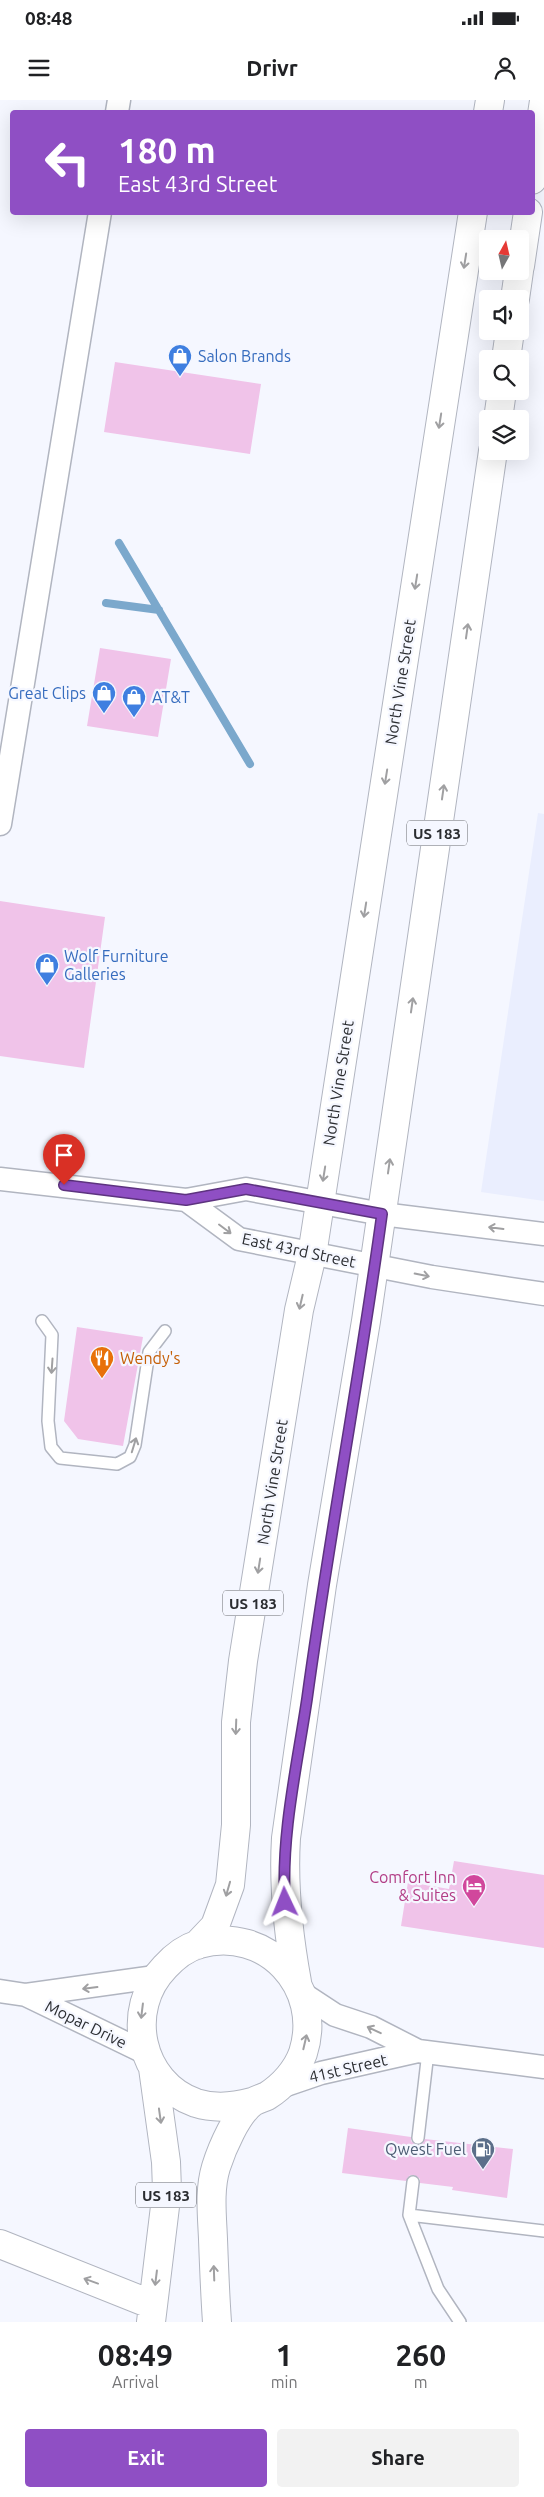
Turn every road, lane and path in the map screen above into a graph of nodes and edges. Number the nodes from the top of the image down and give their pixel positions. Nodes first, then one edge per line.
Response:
1 (544, 101) edge
2 (535, 160) edge
3 (100, 215) edge
4 (473, 215) edge
5 (528, 215) edge
6 (525, 230) edge
7 (492, 460) edge
8 (0, 824) edge
9 (0, 1179) edge
10 (186, 1200) junction
11 (320, 1202) junction
12 (382, 1214) junction
13 (544, 1234) edge
14 (312, 1255) junction
15 (374, 1266) junction
16 (544, 1294) edge
17 (42, 1321) dead end
18 (165, 1331) dead end
19 (197, 1945) junction
20 (155, 1977) junction
21 (300, 1988) junction
22 (0, 1992) edge
23 (26, 1995) junction
24 (423, 2052) junction
25 (149, 2060) junction
26 (544, 2067) edge
27 (280, 2087) junction
28 (252, 2102) junction
29 (418, 2138) dead end
30 (413, 2182) dead end
31 (409, 2215) junction
32 (544, 2231) edge
33 (0, 2244) edge
34 (152, 2314) edge
35 (216, 2322) edge
36 (460, 2322) edge

1 - 2 highway
3 - 8 street
4 -> 11 highway, North Vine Street / US 183
5 - 6 highway
12 -> 7 highway, US 183
9 - 10 street
10 - 11 street
10 -> 14 street, East 43rd Street
11 - 12 street
11 - 14 highway, North Vine Street / US 183
13 -> 12 street
12 - 15 highway, US 183
14 - 15 street, East 43rd Street
14 -> 19 highway, North Vine Street / US 183
15 -> 16 street, East 43rd Street
15 - 21 highway, US 183
17 -> 18 lane
19 - 20 highway
19 - 21 highway
20 -> 23 street, Mopar Drive
20 -> 25 highway
24 -> 21 street, 41st Street
27 -> 21 highway
22 - 23 street, Mopar Drive
23 - 25 street, Mopar Drive
24 - 26 street, 41st Street
24 - 27 street, 41st Street
24 - 29 lane
25 - 28 highway
25 -> 34 highway, US 183
27 - 28 highway
35 -> 28 highway, US 183
30 - 31 lane
31 - 32 lane
31 - 36 lane
34 -> 33 highway

